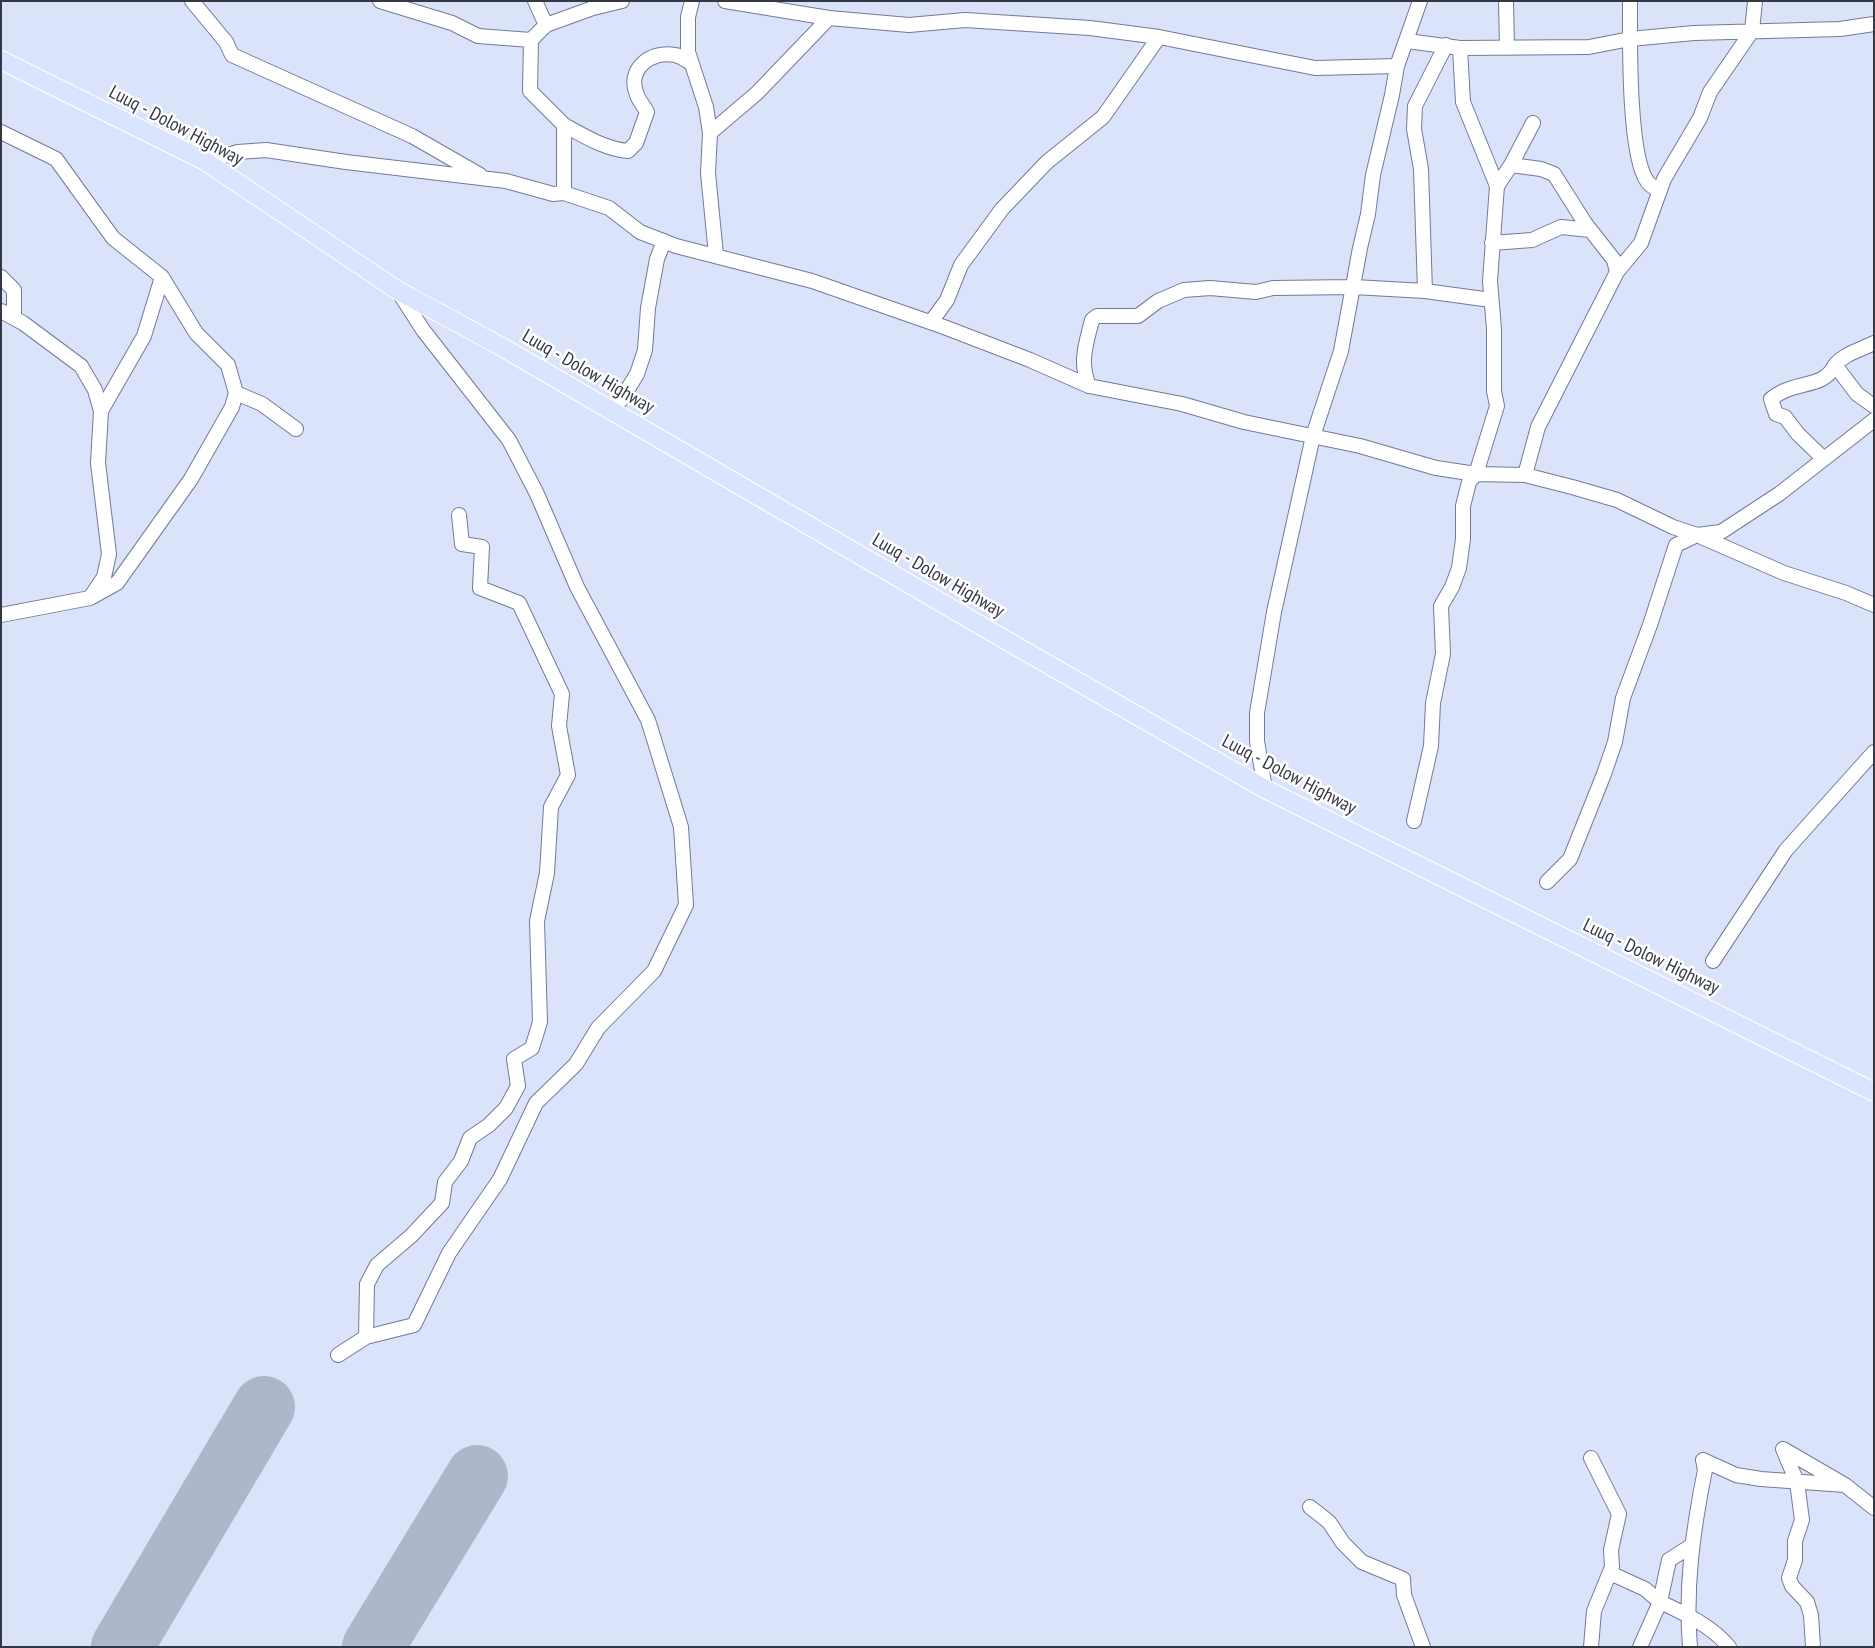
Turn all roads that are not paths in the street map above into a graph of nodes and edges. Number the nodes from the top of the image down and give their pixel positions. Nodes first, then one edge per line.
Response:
1 (192, 1) edge
2 (380, 1) edge
3 (535, 1) edge
4 (622, 1) edge
5 (692, 1) edge
6 (725, 1) edge
7 (1420, 1) edge
8 (1506, 1) edge
9 (1630, 1) edge
10 (1756, 1) edge
11 (829, 18) junction
12 (1874, 24) edge
13 (546, 25) junction
14 (1752, 31) junction
15 (1159, 36) junction
16 (1630, 38) junction
17 (531, 40) junction
18 (1406, 41) junction
19 (1446, 45) junction
20 (1460, 48) junction
21 (1507, 48) junction
22 (1, 60) edge
23 (692, 64) junction
24 (1396, 66) junction
25 (1533, 123) dead end
26 (564, 125) junction
27 (1, 132) edge
28 (710, 132) junction
29 (205, 161) junction
30 (1511, 165) junction
31 (486, 179) junction
32 (1497, 186) junction
33 (1659, 191) junction
34 (564, 193) junction
35 (1590, 230) junction
36 (664, 241) junction
37 (1492, 243) junction
38 (716, 255) junction
39 (1618, 272) junction
40 (1, 277) edge
41 (162, 277) junction
42 (1354, 287) junction
43 (397, 290) junction
44 (1425, 292) junction
45 (1491, 300) junction
46 (7, 314) edge
47 (931, 322) junction
48 (1874, 343) edge
49 (1835, 365) junction
50 (1089, 386) junction
51 (236, 393) junction
52 (621, 400) dead end
53 (1874, 406) edge
54 (101, 411) junction
55 (1874, 420) edge
56 (296, 429) dead end
57 (1313, 436) junction
58 (1824, 459) junction
59 (1476, 474) junction
60 (1525, 475) junction
61 (459, 515) dead end
62 (1697, 535) junction
63 (90, 598) junction
64 (1874, 605) edge
65 (1, 615) edge
66 (1874, 752) edge
67 (1266, 789) junction
68 (1414, 821) dead end
69 (1547, 882) dead end
70 (1713, 961) dead end
71 (1874, 1092) edge
72 (366, 1337) junction
73 (338, 1355) dead end
74 (1591, 1458) dead end
75 (1797, 1482) junction
76 (1845, 1485) junction
77 (1310, 1507) dead end
78 (1874, 1508) edge
79 (1691, 1546) junction
80 (1610, 1573) junction
81 (1660, 1602) junction
82 (1688, 1615) junction
83 (1815, 1646) edge
84 (1422, 1647) edge
85 (1590, 1647) edge
86 (1640, 1647) edge
87 (1690, 1647) edge
88 (1729, 1647) edge

1 - 31 street
2 - 17 street
3 - 13 street
4 - 13 street
5 - 23 street
6 - 11 street
7 - 18 street
8 - 21 street
9 - 16 street
10 - 14 street
11 - 15 street
11 - 28 street
12 - 14 street
13 - 17 street
14 - 16 street
14 - 33 street
15 - 24 street
15 - 47 street
16 - 21 street
16 - 33 street
17 - 26 street
18 - 19 street
18 - 24 street
19 - 20 street
19 - 44 street
20 - 21 street
20 - 32 street
22 - 29 main road, Luuq - Dolow Highway
23 - 26 street
23 - 28 street
24 - 42 street
25 - 30 street
26 - 34 street
27 - 41 street
28 - 38 street
29 - 31 street
29 - 43 main road, Luuq - Dolow Highway
30 - 32 street
30 - 35 street
31 - 34 street
32 - 37 street
33 - 39 street
34 - 36 street
35 - 37 street
35 - 39 street
36 - 38 street
36 - 52 street
37 - 45 street
38 - 47 street
39 - 60 street
40 - 46 street
41 - 51 street
41 - 54 street
42 - 44 street
42 - 50 street
42 - 57 street
43 - 67 main road, Luuq - Dolow Highway
43 - 72 street
44 - 45 street
45 - 59 street
46 - 54 street
47 - 50 street
48 - 49 street
49 - 53 street
49 - 58 street
50 - 57 street
51 - 56 street
51 - 63 street
54 - 63 street
55 - 58 street
57 - 59 street
57 - 67 street
58 - 62 street
59 - 60 street
59 - 68 street
60 - 62 street
61 - 72 street
62 - 64 street
62 - 69 street
63 - 65 street
66 - 70 street
67 - 71 main road, Luuq - Dolow Highway
72 - 73 street
74 - 80 street
75 - 76 street
75 - 76 street
75 - 79 street
75 - 83 street
76 - 78 street
77 - 84 street
79 - 81 street
79 - 82 street
80 - 81 street
80 - 85 street
81 - 82 street
81 - 86 street
82 - 87 street
82 - 88 street

